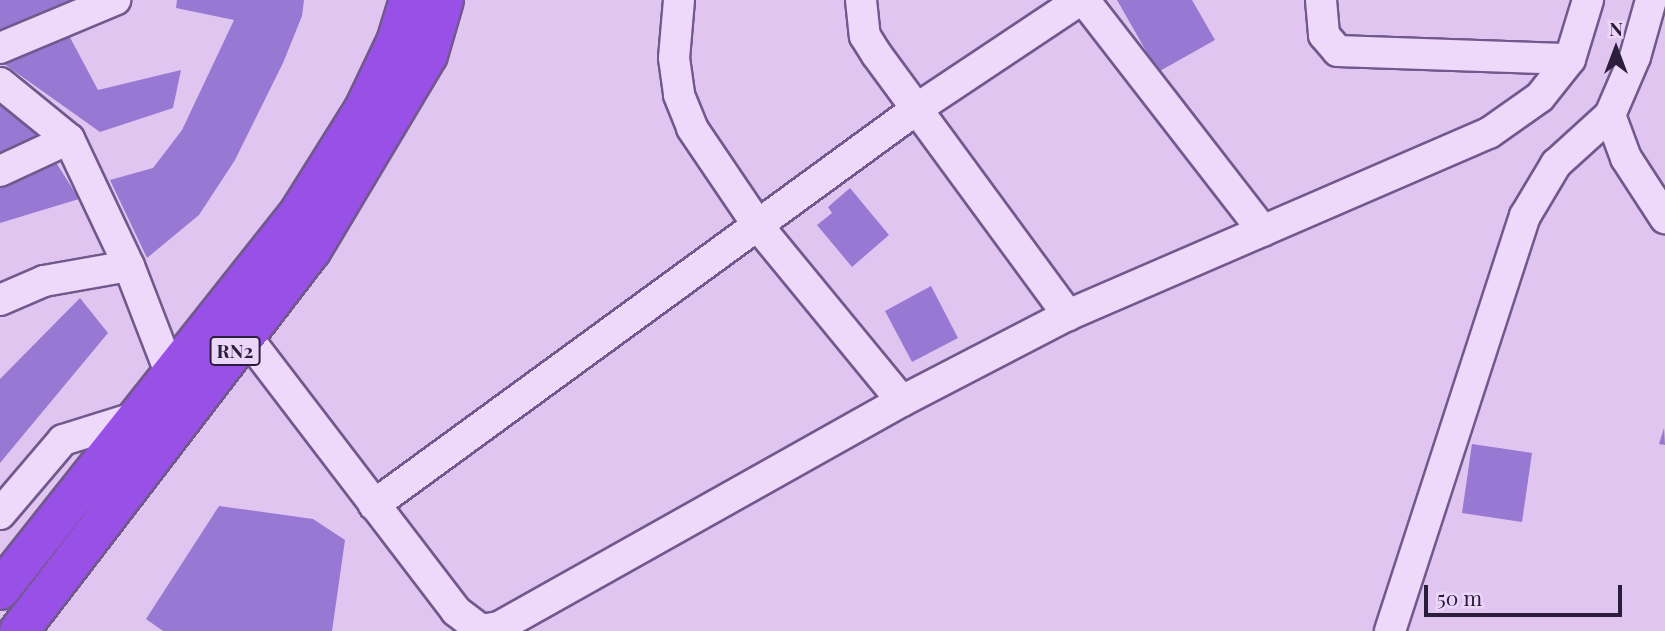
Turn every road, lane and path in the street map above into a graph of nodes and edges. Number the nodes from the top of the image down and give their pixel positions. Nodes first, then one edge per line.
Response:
1 (115, 0) edge
2 (409, 0) edge
3 (444, 0) edge
4 (679, 0) edge
5 (861, 0) edge
6 (1082, 0) edge
7 (1321, 0) edge
8 (1588, 0) edge
9 (1651, 0) edge
10 (0, 48) edge
11 (1570, 59) junction
12 (0, 83) edge
13 (918, 108) junction
14 (1609, 115) junction
15 (69, 139) junction
16 (0, 171) edge
17 (1665, 218) edge
18 (759, 227) junction
19 (1263, 231) junction
20 (129, 266) junction
21 (0, 300) edge
22 (1068, 315) junction
23 (246, 336) junction
24 (170, 372) junction
25 (902, 401) junction
26 (137, 417) junction
27 (374, 505) junction
28 (0, 514) edge
29 (0, 590) edge
30 (19, 631) edge
31 (481, 631) edge
32 (1390, 631) edge

1 - 10 street
2 - 24 highway, RN2
3 - 23 highway, RN2
4 - 18 street
5 - 13 street
6 - 13 street
6 - 19 street
7 - 11 street
8 - 11 street
9 - 14 street
11 - 19 street
12 - 15 street
13 - 18 street
13 - 22 street
14 - 17 street
14 - 32 street
15 - 16 street
15 - 20 street
18 - 25 street
18 - 27 street
19 - 22 street
20 - 21 street
20 - 24 street
22 - 25 street
23 - 27 street
23 - 30 highway, RN2
24 - 26 highway, RN2
25 - 31 street
26 - 28 street
26 - 29 highway, RN2
27 - 31 street

